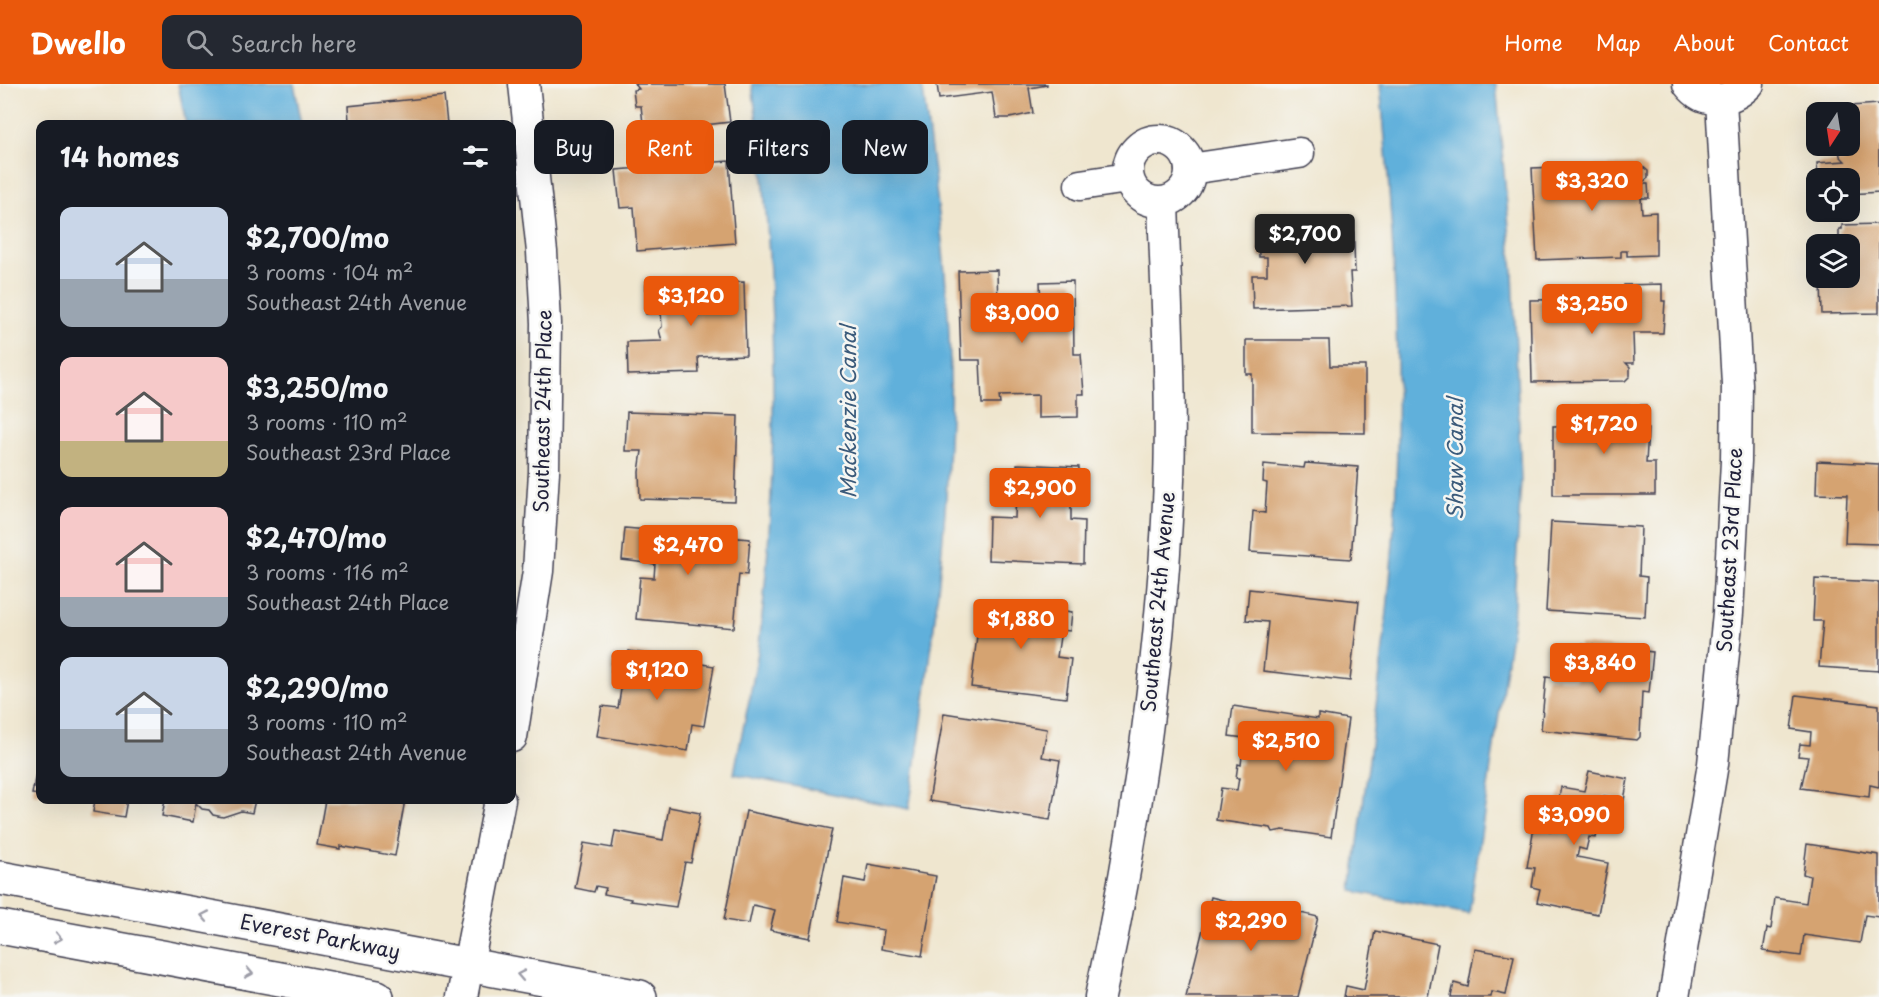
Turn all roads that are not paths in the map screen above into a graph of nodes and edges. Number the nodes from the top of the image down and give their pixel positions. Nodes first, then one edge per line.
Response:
1 (524, 84) edge
2 (1688, 84) edge
3 (1749, 84) edge
4 (1721, 100) junction
5 (1299, 153) dead end
6 (1190, 169) junction
7 (1128, 178) junction
8 (1080, 185) dead end
9 (1163, 203) junction
10 (516, 711) edge
11 (499, 804) edge
12 (0, 878) edge
13 (0, 927) edge
14 (468, 965) junction
15 (377, 997) edge
16 (462, 997) edge
17 (640, 997) edge
18 (1100, 997) edge
19 (1674, 997) edge

1 - 10 street, Southeast 24th Place
2 - 4 street
3 - 4 street
4 - 19 street, Southeast 23rd Place
5 - 6 street
6 - 7 street
6 - 9 street
7 - 8 street
7 - 9 street
9 - 18 street, Southeast 24th Avenue
11 - 14 street
14 -> 12 street, Everest Parkway
13 -> 15 street
14 - 16 street
17 -> 14 street, Everest Parkway

